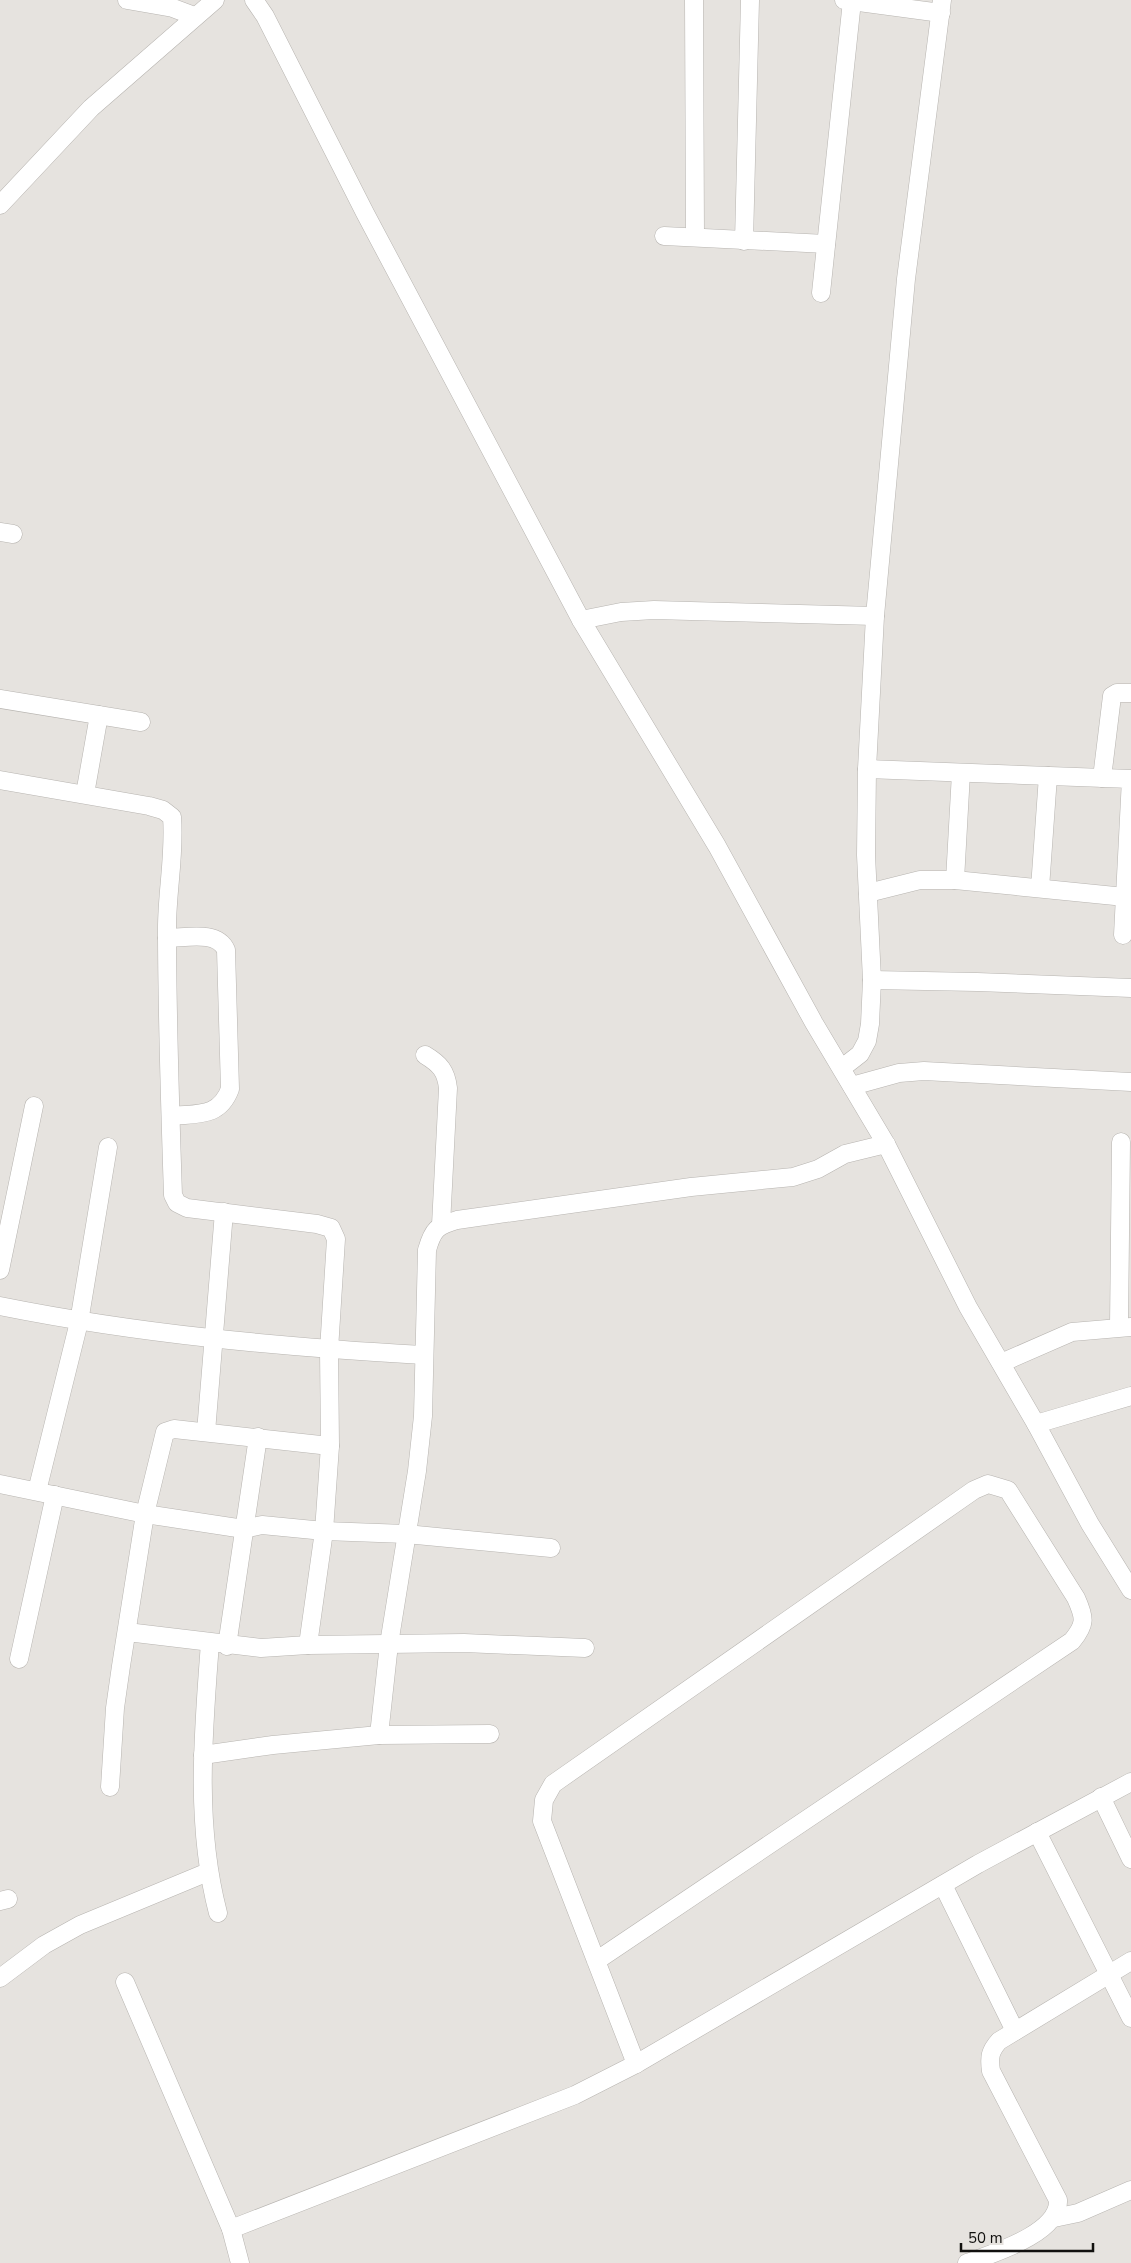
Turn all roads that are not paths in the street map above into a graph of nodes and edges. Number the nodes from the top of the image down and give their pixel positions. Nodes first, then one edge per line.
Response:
1 (126, 0) edge
2 (215, 0) edge
3 (254, 0) edge
4 (694, 0) edge
5 (750, 0) edge
6 (848, 1) edge
7 (942, 7) edge
8 (194, 16) junction
9 (0, 205) edge
10 (664, 236) dead end
11 (695, 236) junction
12 (744, 241) junction
13 (826, 244) junction
14 (821, 292) dead end
15 (874, 616) junction
16 (582, 620) junction
17 (1131, 693) edge
18 (0, 699) edge
19 (99, 715) junction
20 (141, 722) dead end
21 (867, 769) junction
22 (961, 772) junction
23 (1048, 776) junction
24 (1102, 778) junction
25 (0, 780) edge
26 (85, 794) junction
27 (955, 880) junction
28 (1040, 888) junction
29 (868, 893) junction
30 (1125, 896) junction
31 (1123, 935) dead end
32 (167, 938) junction
33 (872, 980) junction
34 (1131, 988) edge
35 (425, 1055) dead end
36 (842, 1068) junction
37 (1131, 1082) edge
38 (852, 1086) junction
39 (34, 1106) dead end
40 (171, 1116) junction
41 (1121, 1142) dead end
42 (886, 1144) junction
43 (108, 1147) dead end
44 (224, 1212) junction
45 (441, 1225) junction
46 (0, 1270) edge
47 (0, 1306) edge
48 (79, 1322) junction
49 (1125, 1327) edge
50 (215, 1339) junction
51 (329, 1350) junction
52 (423, 1355) junction
53 (1001, 1363) junction
54 (1131, 1396) edge
55 (1036, 1424) junction
56 (206, 1432) junction
57 (258, 1437) junction
58 (330, 1446) junction
59 (0, 1484) edge
60 (37, 1491) junction
61 (56, 1495) junction
62 (145, 1514) junction
63 (244, 1529) junction
64 (324, 1531) junction
65 (406, 1534) junction
66 (551, 1548) dead end
67 (1131, 1590) edge
68 (128, 1632) junction
69 (218, 1644) junction
70 (389, 1644) junction
71 (308, 1645) junction
72 (585, 1648) dead end
73 (18, 1658) dead end
74 (490, 1734) dead end
75 (379, 1735) junction
76 (203, 1755) junction
77 (1131, 1782) edge
78 (110, 1787) dead end
79 (1101, 1797) junction
80 (1037, 1832) junction
81 (1131, 1859) edge
82 (208, 1872) junction
83 (943, 1885) junction
84 (218, 1913) dead end
85 (596, 1961) junction
86 (1131, 1961) edge
87 (1109, 1975) junction
88 (0, 1978) edge
89 (125, 1982) dead end
90 (1131, 2018) edge
91 (1015, 2031) junction
92 (636, 2064) junction
93 (1131, 2190) edge
94 (1054, 2218) junction
95 (231, 2229) junction
96 (993, 2258) edge
97 (240, 2263) edge
98 (967, 2263) edge

1 - 8 street
2 - 8 street
3 - 16 street
4 - 11 street
5 - 12 street
6 - 7 street
6 - 13 street
7 - 15 street
8 - 9 street
10 - 11 street
11 - 12 street
12 - 13 street
13 - 14 street
15 - 16 street
15 - 21 street
16 - 36 street
17 - 24 street
18 - 19 street
19 - 20 street
19 - 26 street
21 - 22 street
21 - 29 street
22 - 23 street
22 - 27 street
23 - 24 street
23 - 28 street
24 - 30 street
25 - 26 street
26 - 32 street
27 - 28 street
27 - 29 street
28 - 30 street
29 - 33 street
30 - 31 street
32 - 40 street
32 - 40 street
33 - 34 street
33 - 36 street
35 - 45 street
36 - 38 street
37 - 38 street
38 - 42 street
39 - 46 street
40 - 44 street
41 - 49 street
42 - 45 street
42 - 53 street
43 - 48 street
44 - 50 street
44 - 51 street
45 - 52 street
47 - 48 street
48 - 50 street
48 - 60 street
49 - 53 street
50 - 51 street
50 - 56 street
51 - 52 street
51 - 58 street
52 - 65 street
53 - 55 street
54 - 55 street
55 - 67 street
56 - 57 street
56 - 62 street
57 - 58 street
57 - 63 street
58 - 64 street
59 - 60 street
60 - 61 street
61 - 62 street
61 - 73 street
62 - 63 street
62 - 68 street
63 - 64 street
63 - 69 street
64 - 65 street
64 - 71 street
65 - 66 street
65 - 70 street
68 - 69 street
68 - 78 street
69 - 71 street
69 - 76 street
70 - 71 street
70 - 72 street
70 - 75 street
74 - 75 street
75 - 76 street
76 - 82 street
77 - 79 street
79 - 80 street
79 - 81 street
80 - 83 street
80 - 87 street
82 - 84 street
82 - 88 street
83 - 91 street
83 - 92 street
85 - 85 street
85 - 92 street
86 - 87 street
87 - 90 street
87 - 91 street
89 - 95 street
91 - 94 street
92 - 95 street
93 - 94 street
94 - 96 street
95 - 97 street
96 - 98 street

